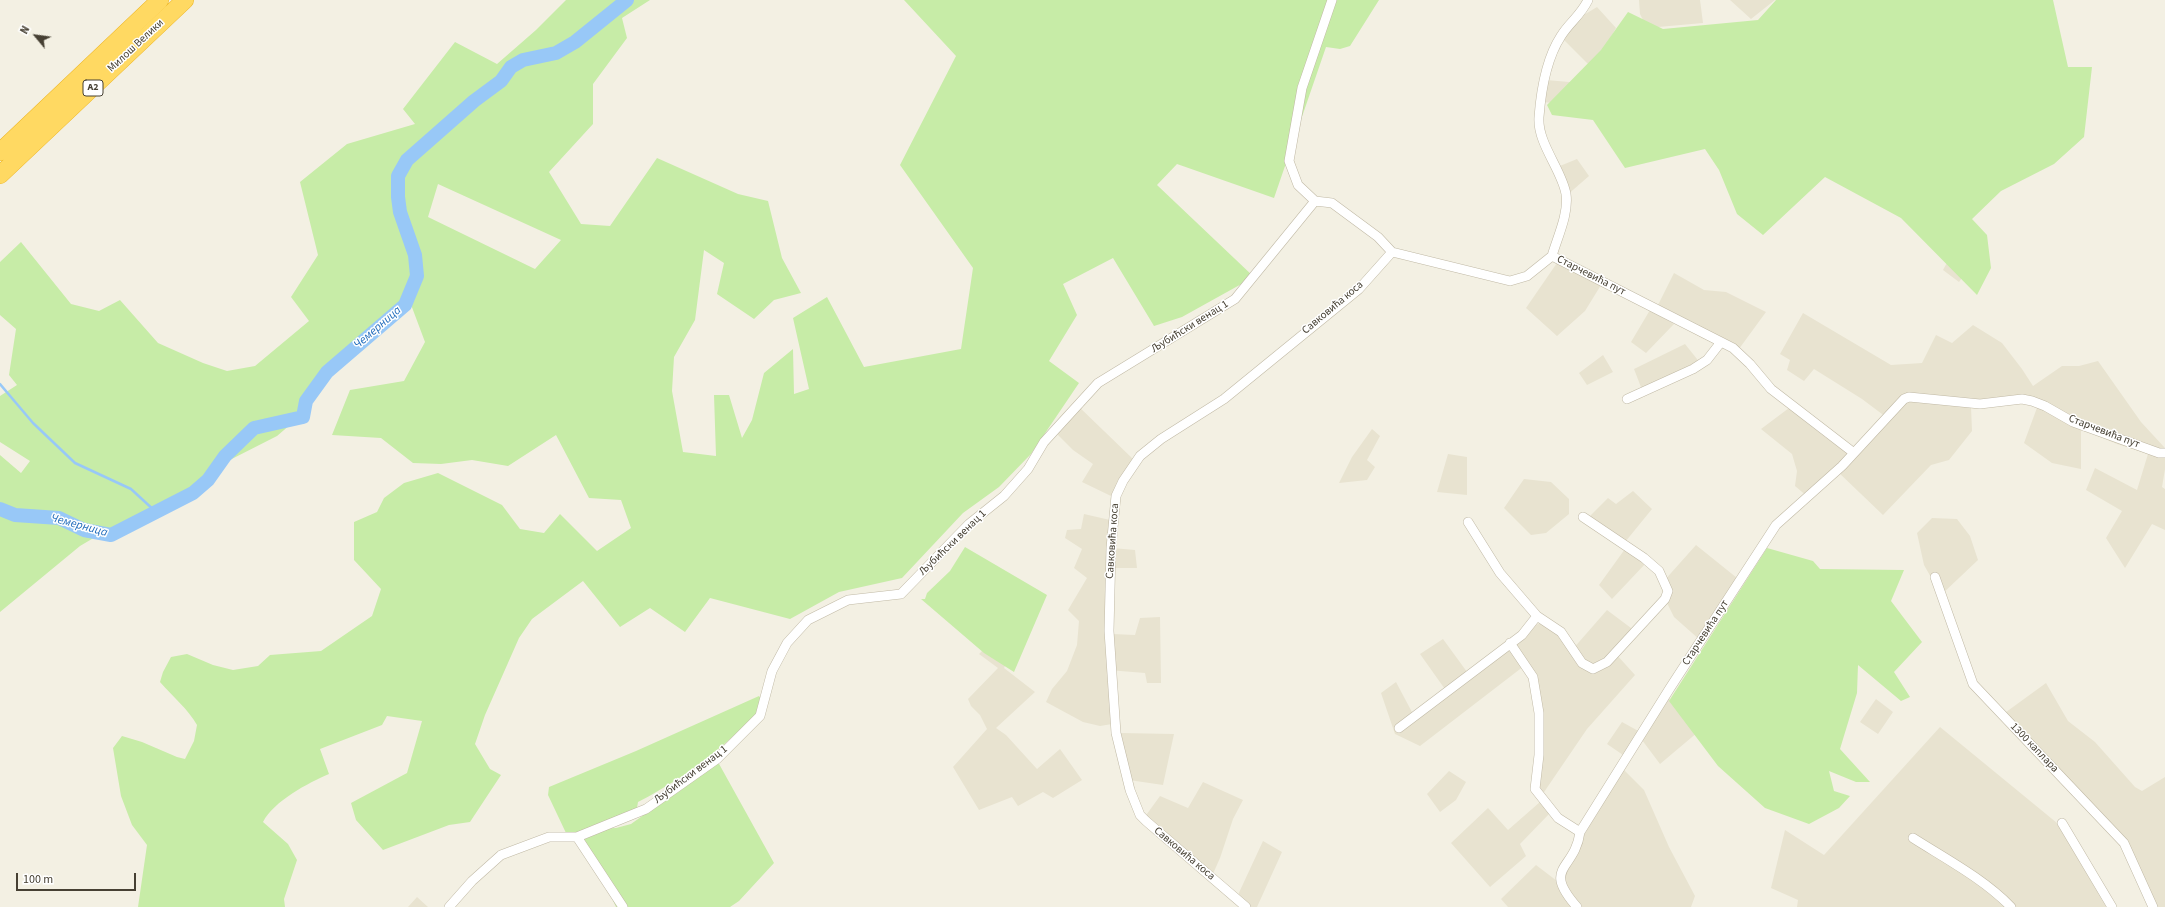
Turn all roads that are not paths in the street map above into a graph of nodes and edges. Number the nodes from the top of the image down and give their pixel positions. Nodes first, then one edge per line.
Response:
1 (160, 0) edge
2 (185, 0) edge
3 (1332, 0) edge
4 (1588, 0) edge
5 (0, 152) edge
6 (0, 175) edge
7 (1315, 201) junction
8 (1392, 252) junction
9 (1552, 256) junction
10 (1721, 342) junction
11 (1627, 399) dead end
12 (1854, 453) junction
13 (2165, 453) edge
14 (1583, 517) dead end
15 (1468, 522) dead end
16 (1935, 577) dead end
17 (1537, 616) junction
18 (1510, 643) junction
19 (1399, 728) dead end
20 (2062, 823) dead end
21 (1580, 832) junction
22 (577, 837) junction
23 (1914, 838) dead end
24 (449, 907) edge
25 (623, 907) edge
26 (1246, 907) edge
27 (1577, 907) edge
28 (2010, 907) edge
29 (2112, 907) edge
30 (2153, 907) edge

1 - 5 highway, Милош Велики / A2
2 - 6 highway, Милош Велики / A2
3 - 7 street
4 - 9 street, Старчевића пут
7 - 8 street
7 - 22 street, Љубићски венац 1
8 - 9 street
8 - 26 street, Савковића коса
9 - 10 street, Старчевића пут
10 - 11 street
10 - 12 street, Старчевића пут
12 - 13 street, Старчевића пут
12 - 21 street, Старчевића пут
14 - 17 street
15 - 17 street
16 - 30 street, 1300 каплара
17 - 18 street
18 - 19 street
18 - 21 street
20 - 29 street
21 - 27 street, Старчевића пут
22 - 24 street
22 - 25 street
23 - 28 street

